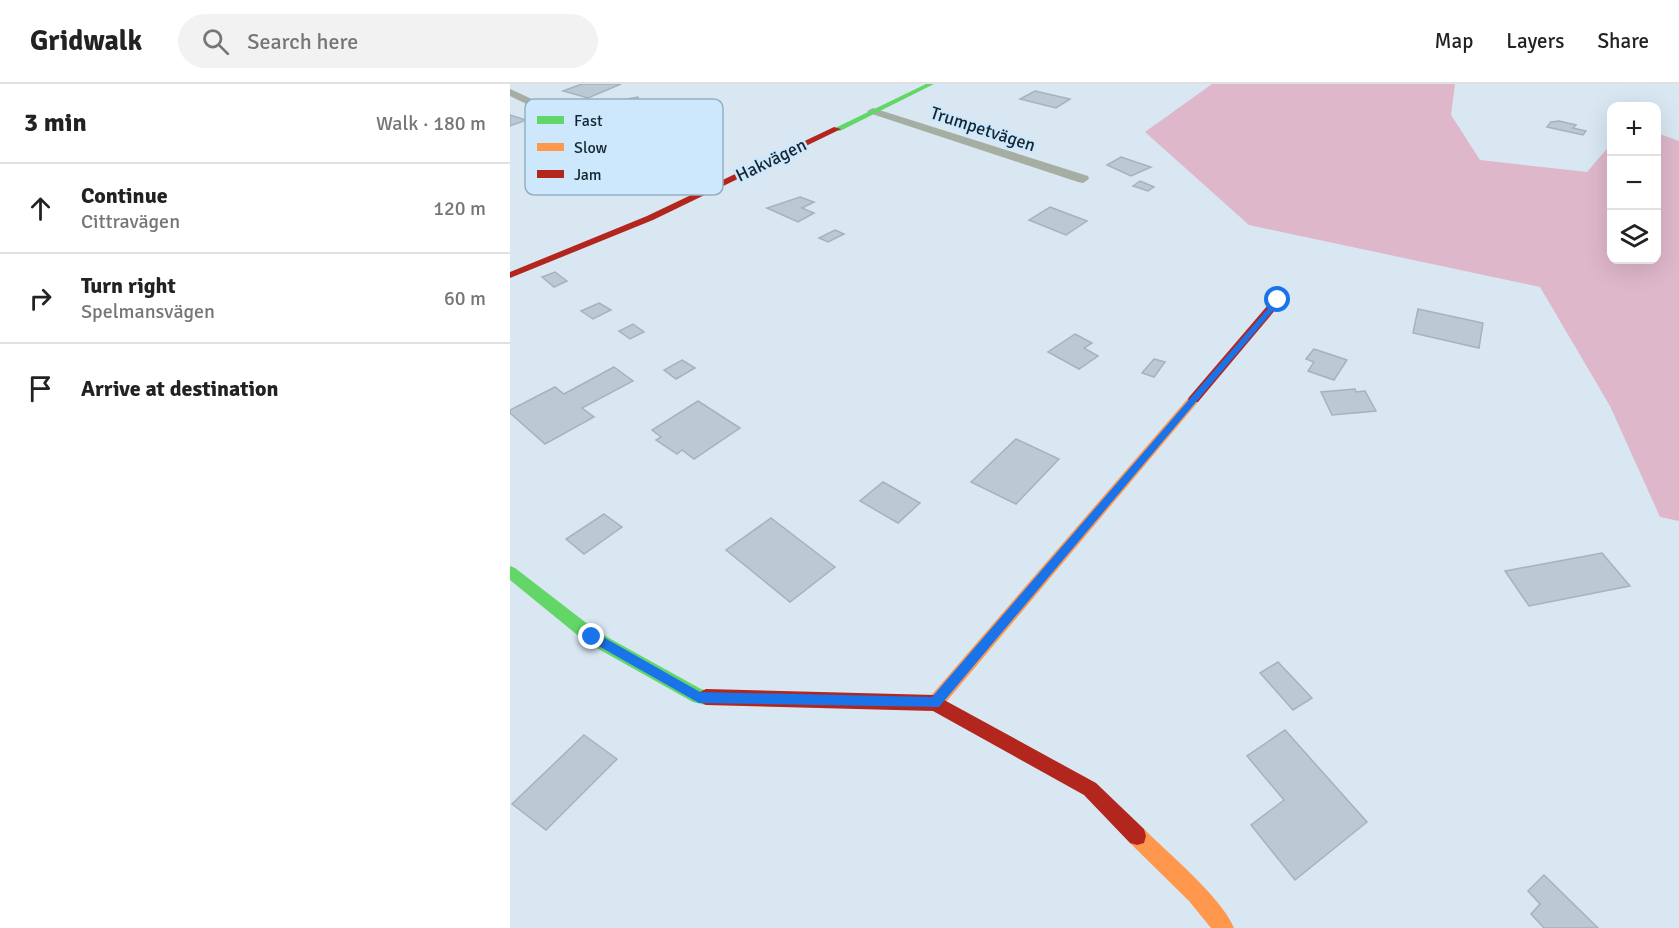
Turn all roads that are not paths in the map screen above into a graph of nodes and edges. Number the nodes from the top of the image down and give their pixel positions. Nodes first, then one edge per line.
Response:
1 (931, 84) edge
2 (510, 92) edge
3 (525, 99) edge
4 (873, 111) junction
5 (1083, 179) dead end
6 (723, 183) edge
7 (698, 195) edge
8 (510, 275) edge
9 (1278, 300) dead end
10 (510, 572) edge
11 (935, 703) junction
12 (1224, 928) edge

1 - 4 street, Hakvägen
2 - 3 lane
4 - 5 lane, Trumpetvägen
4 - 6 street, Hakvägen
7 - 8 street, Hakvägen
9 - 11 street
10 - 11 street
11 - 12 street

